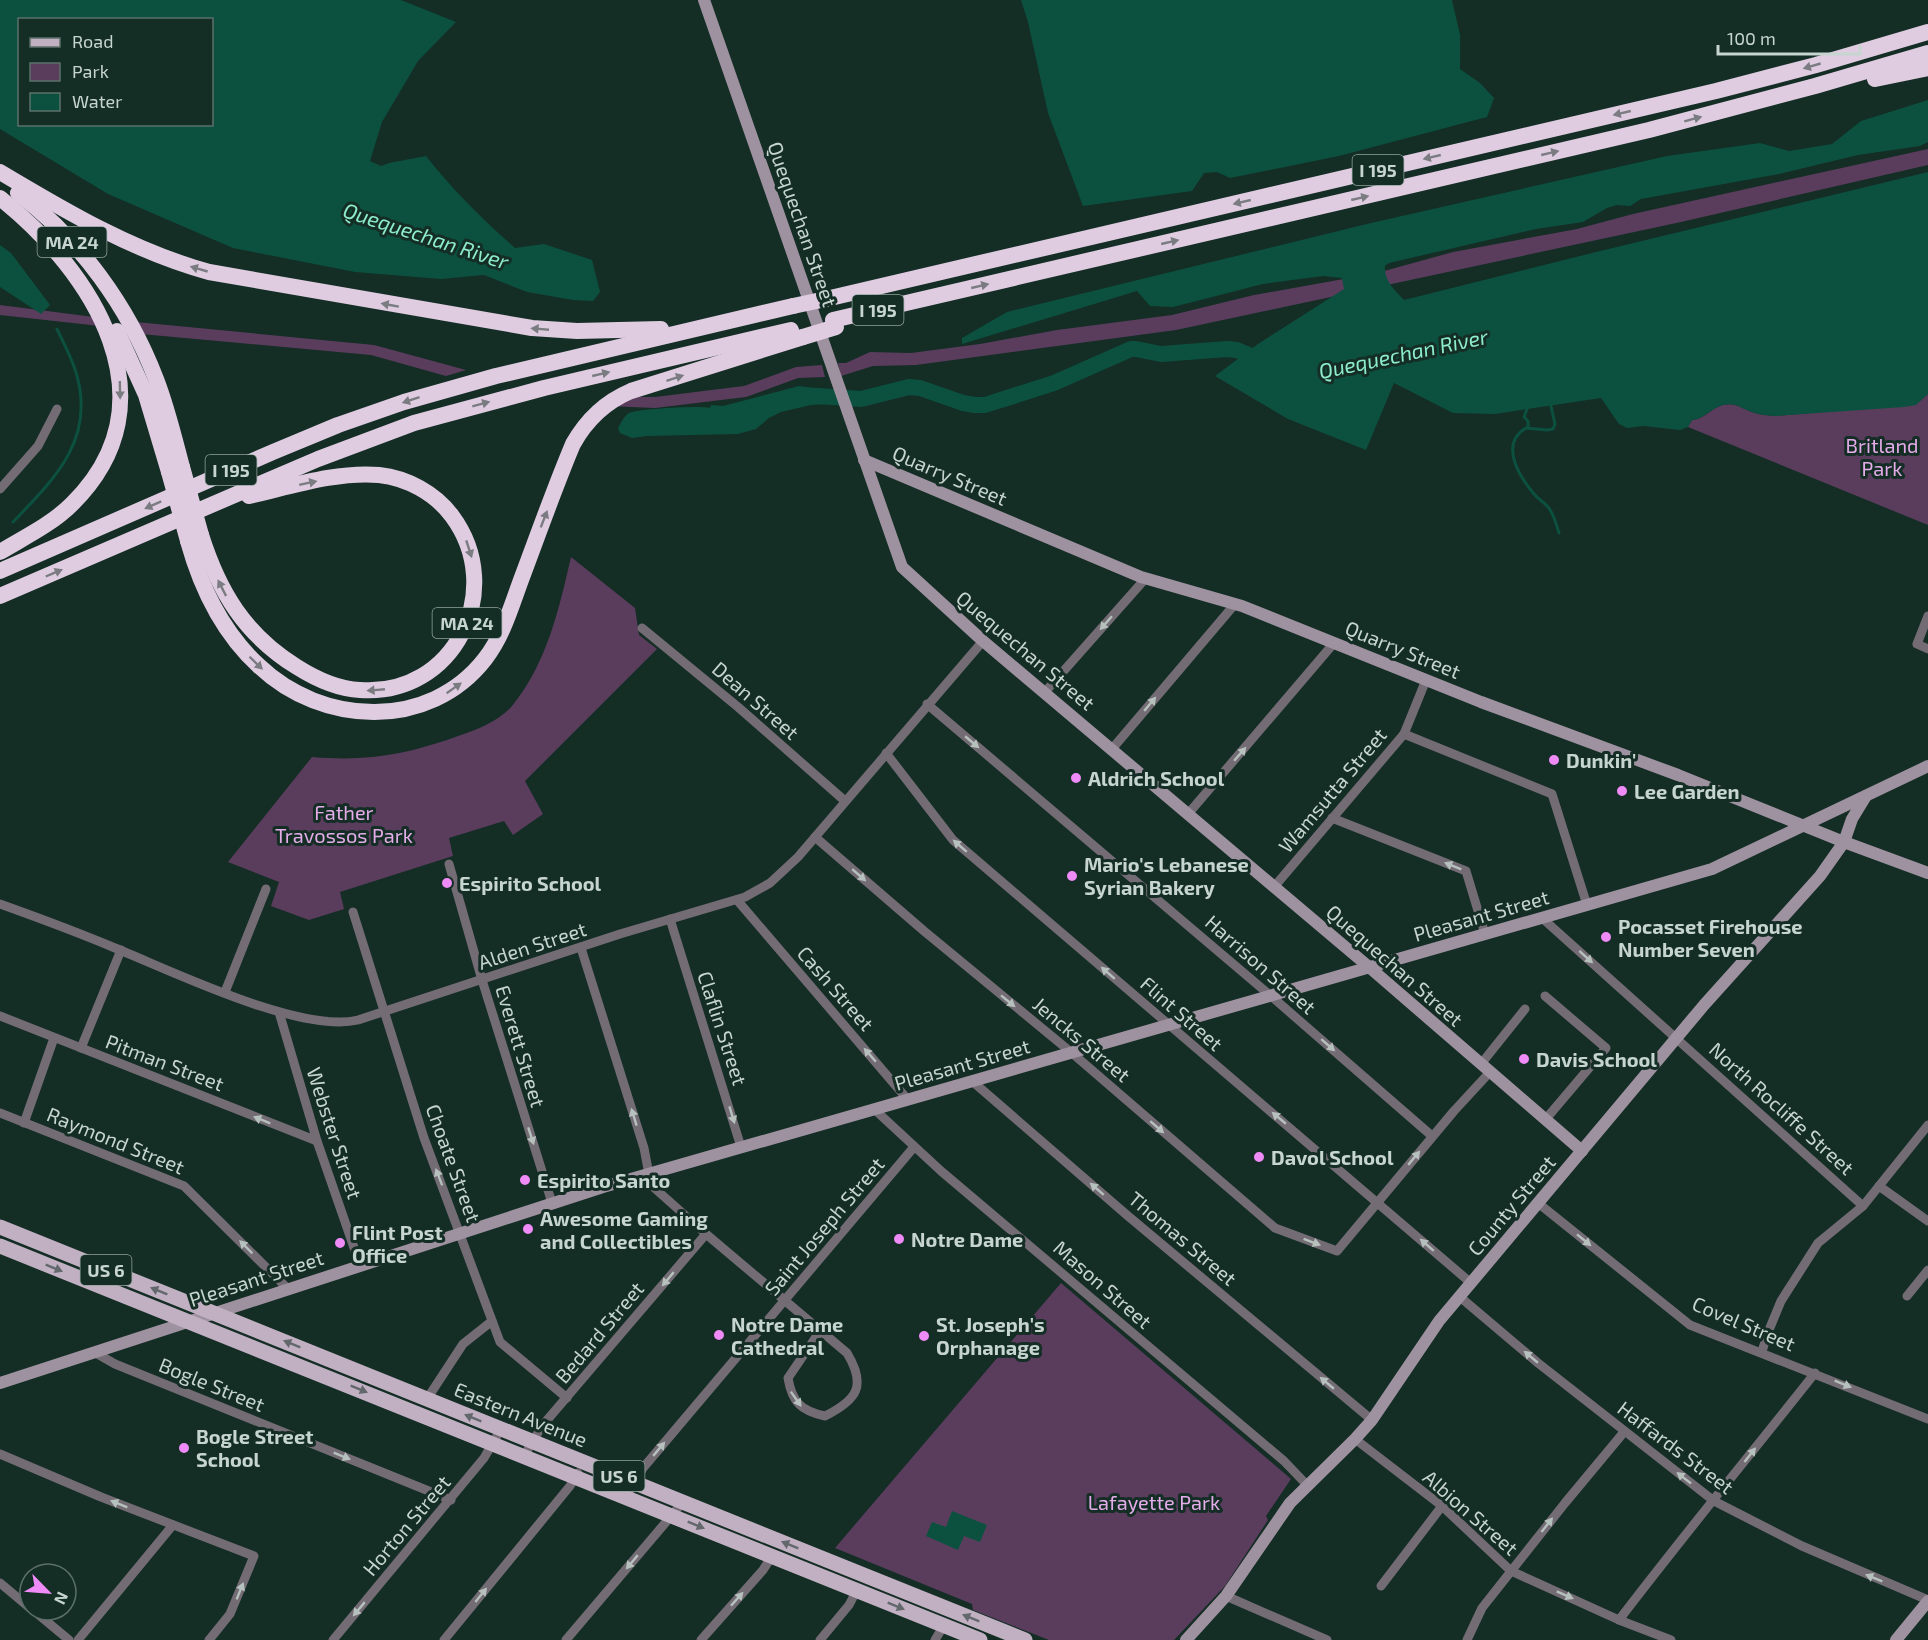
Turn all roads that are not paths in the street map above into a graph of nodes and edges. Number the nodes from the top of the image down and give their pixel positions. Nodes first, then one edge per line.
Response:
1 (704, 0) edge
2 (1928, 32) edge
3 (1928, 53) edge
4 (1928, 68) edge
5 (1782, 95) junction
6 (0, 172) edge
7 (0, 179) edge
8 (0, 198) edge
9 (113, 324) junction
10 (704, 327) junction
11 (802, 333) junction
12 (57, 409) dead end
13 (864, 460) junction
14 (176, 470) junction
15 (0, 489) edge
16 (210, 505) junction
17 (195, 538) junction
18 (0, 552) edge
19 (0, 571) edge
20 (1145, 579) junction
21 (0, 596) edge
22 (1235, 604) junction
23 (1928, 616) edge
24 (642, 628) dead end
25 (983, 641) junction
26 (1334, 643) junction
27 (1928, 649) edge
28 (1426, 680) junction
29 (1045, 692) junction
30 (927, 704) junction
31 (1404, 734) junction
32 (1112, 749) junction
33 (886, 753) junction
34 (1928, 766) edge
35 (1866, 796) junction
36 (845, 801) junction
37 (1188, 814) junction
38 (1332, 818) junction
39 (1803, 824) junction
40 (815, 837) junction
41 (1844, 842) junction
42 (449, 864) dead end
43 (1928, 873) edge
44 (1274, 887) junction
45 (266, 889) dead end
46 (737, 900) junction
47 (0, 904) edge
48 (1587, 905) junction
49 (353, 912) dead end
50 (1542, 918) junction
51 (670, 919) junction
52 (1485, 934) junction
53 (581, 948) junction
54 (121, 950) junction
55 (1369, 967) junction
56 (482, 980) junction
57 (225, 992) junction
58 (1271, 996) junction
59 (1545, 996) dead end
60 (1525, 1009) dead end
61 (384, 1011) junction
62 (279, 1012) junction
63 (0, 1016) edge
64 (1168, 1026) junction
65 (1677, 1037) junction
66 (54, 1038) junction
67 (81, 1048) junction
68 (1072, 1053) junction
69 (1485, 1068) junction
70 (972, 1082) junction
71 (908, 1100) junction
72 (874, 1109) junction
73 (0, 1113) edge
74 (1545, 1120) junction
75 (24, 1123) junction
76 (1927, 1129) edge
77 (1432, 1136) junction
78 (317, 1141) junction
79 (914, 1146) junction
80 (741, 1147) junction
81 (1582, 1151) junction
82 (648, 1173) junction
83 (1879, 1186) junction
84 (1377, 1202) junction
85 (552, 1203) junction
86 (1538, 1203) junction
87 (1863, 1206) junction
88 (1928, 1221) edge
89 (0, 1227) edge
90 (460, 1232) junction
91 (706, 1234) junction
92 (0, 1246) edge
93 (360, 1265) junction
94 (1928, 1270) edge
95 (1471, 1283) junction
96 (287, 1288) junction
97 (1907, 1296) dead end
98 (1460, 1297) junction
99 (784, 1302) junction
100 (213, 1312) junction
101 (492, 1321) junction
102 (188, 1322) junction
103 (820, 1331) junction
104 (1762, 1351) junction
105 (94, 1352) junction
106 (1815, 1373) junction
107 (0, 1383) edge
108 (567, 1398) junction
109 (427, 1399) junction
110 (1928, 1419) edge
111 (1372, 1420) junction
112 (501, 1429) junction
113 (1624, 1432) junction
114 (1355, 1439) junction
115 (532, 1441) junction
116 (494, 1444) junction
117 (0, 1454) edge
118 (524, 1456) junction
119 (583, 1462) junction
120 (576, 1477) junction
121 (633, 1482) junction
122 (1308, 1486) junction
123 (626, 1497) junction
124 (451, 1500) junction
125 (1714, 1501) junction
126 (683, 1502) junction
127 (1442, 1506) junction
128 (671, 1515) junction
129 (173, 1525) junction
130 (772, 1556) junction
131 (1511, 1571) junction
132 (0, 1583) edge
133 (1381, 1586) dead end
134 (857, 1590) junction
135 (1226, 1596) junction
136 (18, 1598) edge
137 (1928, 1601) edge
138 (1619, 1620) junction
139 (47, 1622) edge
140 (944, 1626) junction
141 (69, 1640) edge
142 (78, 1640) edge
143 (209, 1640) edge
144 (333, 1640) edge
145 (444, 1640) edge
146 (566, 1640) edge
147 (701, 1640) edge
148 (820, 1640) edge
149 (935, 1640) edge
150 (980, 1640) edge
151 (1025, 1640) edge
152 (1186, 1640) edge
153 (1327, 1640) edge
154 (1467, 1640) edge
155 (1671, 1640) edge
156 (1896, 1640) edge

1 - 13 main road, Quequechan Street
2 -> 10 highway, I 195, bridge
3 - 5 highway, I 195
4 - 5 highway
11 -> 5 highway, I 195
10 -> 6 highway
7 - 9 highway, MA 24
8 - 9 highway, MA 24
9 - 14 highway
9 - 14 highway, MA 24
9 -> 18 highway, MA 24
10 -> 19 highway, I 195
16 -> 11 highway, I 195
17 -> 11 highway
12 - 15 street
13 - 20 main road, Quarry Street
13 - 25 main road, Quequechan Street
14 - 17 highway, MA 24, bridge
16 -> 17 highway, MA 24
21 -> 16 highway, I 195
20 - 22 main road, Quarry Street
20 -> 29 street
22 - 26 main road, Quarry Street
32 -> 22 street
23 - 27 street
24 - 36 street, Dean Street
25 - 29 main road, Quequechan Street
25 - 30 street, Alden Street
26 - 28 main road, Quarry Street
37 -> 26 street
28 - 31 street, Wamsutta Street
28 - 39 main road, Quarry Street
29 - 32 main road, Quequechan Street
30 - 33 street, Alden Street
30 -> 58 street, Harrison Street
31 - 38 street, Wamsutta Street
31 - 48 street
32 - 37 main road, Quequechan Street
33 - 36 street, Alden Street
64 -> 33 street, Flint Street
34 - 35 main road, Pleasant Street
35 - 39 main road, Pleasant Street
35 - 41 main road, County Street
36 - 40 street, Alden Street
37 - 44 main road, Quequechan Street
38 - 44 street, Wamsutta Street
52 -> 38 street
39 - 41 main road, Quarry Street
39 - 48 main road, Pleasant Street
40 - 46 street, Alden Street
40 -> 68 street, Jencks Street
41 - 43 main road, Quarry Street
41 - 65 main road, County Street
42 - 56 street, Everett Street
44 - 55 main road, Quequechan Street
45 - 57 street
46 - 51 street, Alden Street
71 -> 46 street, Cash Street
47 - 54 street, Alden Street
48 - 50 main road, Pleasant Street
49 - 61 street, Choate Street
50 - 52 main road, Pleasant Street
50 -> 65 street, North Rocliffe Street
51 - 53 street, Alden Street
51 -> 80 street, Claflin Street
52 - 55 main road, Pleasant Street
53 - 56 street, Alden Street
82 -> 53 street
54 - 57 street, Alden Street
54 - 67 street
55 - 58 main road, Pleasant Street
55 - 69 main road, Quequechan Street
56 - 61 street, Alden Street
56 -> 85 street, Everett Street
57 - 62 street, Alden Street
58 - 64 main road, Pleasant Street
58 -> 77 street, Harrison Street
59 - 74 street
60 - 69 street
61 - 62 street, Alden Street
90 -> 61 street, Choate Street
62 - 78 street, Webster Street
63 - 66 street, Pitman Street
64 - 68 main road, Pleasant Street
84 -> 64 street, Flint Street
65 - 81 main road, County Street
65 - 87 street, North Rocliffe Street
66 - 67 street, Pitman Street
66 - 75 street
78 -> 67 street, Pitman Street
68 - 70 main road, Pleasant Street
68 -> 84 street, Jencks Street
69 - 74 main road, Quequechan Street
69 - 77 street
70 - 71 main road, Pleasant Street
111 -> 70 street, Thomas Street
71 - 72 main road, Pleasant Street
72 - 79 street, Mason Street
72 - 80 main road, Pleasant Street
73 - 75 street, Raymond Street
74 - 81 main road, Quequechan Street
96 -> 75 street, Raymond Street
76 - 83 street
84 -> 77 street
78 - 93 street, Webster Street
79 - 99 street, Saint Joseph Street
79 - 122 street, Mason Street
80 - 82 main road, Pleasant Street
81 - 86 main road, County Street
82 - 85 main road, Pleasant Street
82 - 91 street
83 - 87 street
83 - 88 street
95 -> 84 street, Flint Street
85 - 90 main road, Pleasant Street
86 - 95 main road, County Street
86 -> 104 street, Covel Street
87 - 104 street
100 -> 89 main road, Eastern Avenue / US 6
90 - 93 main road, Pleasant Street
90 - 101 street, Choate Street
91 - 99 street
91 -> 108 street, Bedard Street
92 -> 102 main road, Eastern Avenue / US 6
93 - 96 main road, Pleasant Street
94 - 97 street
95 - 98 main road, County Street
96 - 100 main road, Pleasant Street
98 - 111 main road, County Street
113 -> 98 street, Haffards Street
99 - 103 street
121 -> 99 street, Saint Joseph Street
100 - 102 main road, Pleasant Street
109 -> 100 main road, Eastern Avenue / US 6
101 - 108 street, Choate Street
101 - 109 street
102 - 105 main road, Pleasant Street
102 -> 116 main road, Eastern Avenue / US 6
103 -> 103 street
104 - 106 street, Covel Street
105 - 107 main road, Pleasant Street
105 -> 124 street, Bogle Street
106 -> 110 street, Covel Street
125 -> 106 street
108 - 115 street, Bedard Street
112 -> 109 main road, Eastern Avenue / US 6
111 - 114 main road, County Street
112 - 115 main road, Eastern Avenue / US 6
112 - 116 street, Horton Street
125 -> 113 street, Haffards Street
131 -> 113 street
114 - 122 main road, County Street
114 - 127 street, Albion Street
115 - 118 street, Bedard Street
115 - 119 main road, Eastern Avenue / US 6
116 - 118 main road, Eastern Avenue / US 6
116 - 124 street, Horton Street
129 -> 117 street
118 - 120 main road, Eastern Avenue / US 6
119 - 120 street
119 - 121 main road, Eastern Avenue / US 6
120 - 123 main road, Eastern Avenue / US 6
145 -> 120 street
121 - 123 street, Saint Joseph Street
121 - 126 main road, Eastern Avenue / US 6
122 - 135 main road, County Street
123 - 128 main road, Eastern Avenue / US 6
124 -> 144 street, Horton Street
137 -> 125 street, Haffards Street
125 - 138 street
126 - 128 street
151 -> 126 main road, Eastern Avenue / US 6
127 - 131 street, Albion Street
127 - 133 street
128 -> 130 main road, Eastern Avenue / US 6
128 -> 146 street
129 - 142 street
143 -> 129 street
130 - 134 main road, Eastern Avenue / US 6
147 -> 130 street
131 -> 138 street, Albion Street
131 - 154 street
132 - 136 street
134 -> 140 main road, Eastern Avenue / US 6
134 - 148 street
135 - 152 main road, County Street
135 - 153 street
137 - 156 main road
138 - 155 street, Albion Street
139 - 141 street
140 - 149 street
140 - 150 main road, Eastern Avenue / US 6

